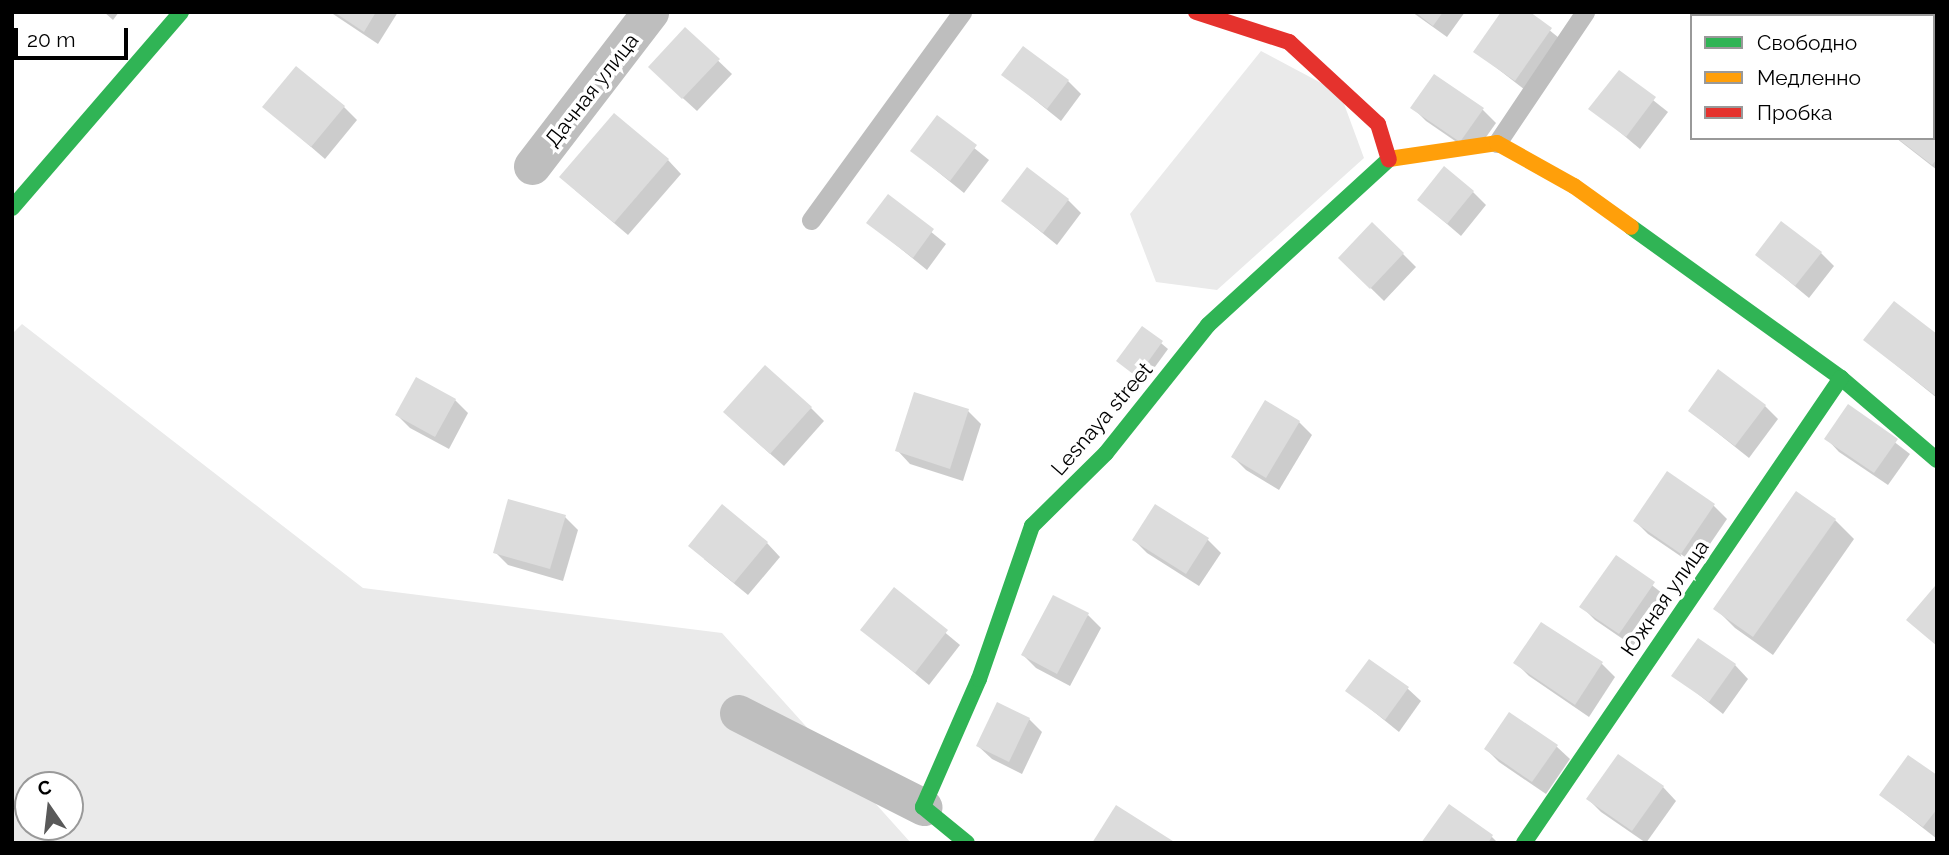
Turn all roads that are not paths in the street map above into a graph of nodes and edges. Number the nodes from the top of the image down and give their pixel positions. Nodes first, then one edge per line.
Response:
1 (181, 12) edge
2 (650, 12) edge
3 (962, 12) edge
4 (1196, 12) edge
5 (1585, 12) edge
6 (1497, 143) junction
7 (1389, 159) junction
8 (532, 166) dead end
9 (12, 208) edge
10 (811, 220) dead end
11 (1841, 378) junction
12 (1937, 460) edge
13 (738, 713) dead end
14 (923, 807) junction
15 (967, 843) edge
16 (1524, 843) edge

1 - 9 street
2 - 8 street, Дачная улица
3 - 10 lane
4 - 7 street
5 - 6 lane
6 - 7 street
6 - 11 street
7 - 14 street, Lesnaya street
11 - 12 street
11 - 16 street, Южная улица
13 - 14 street
14 - 15 street

